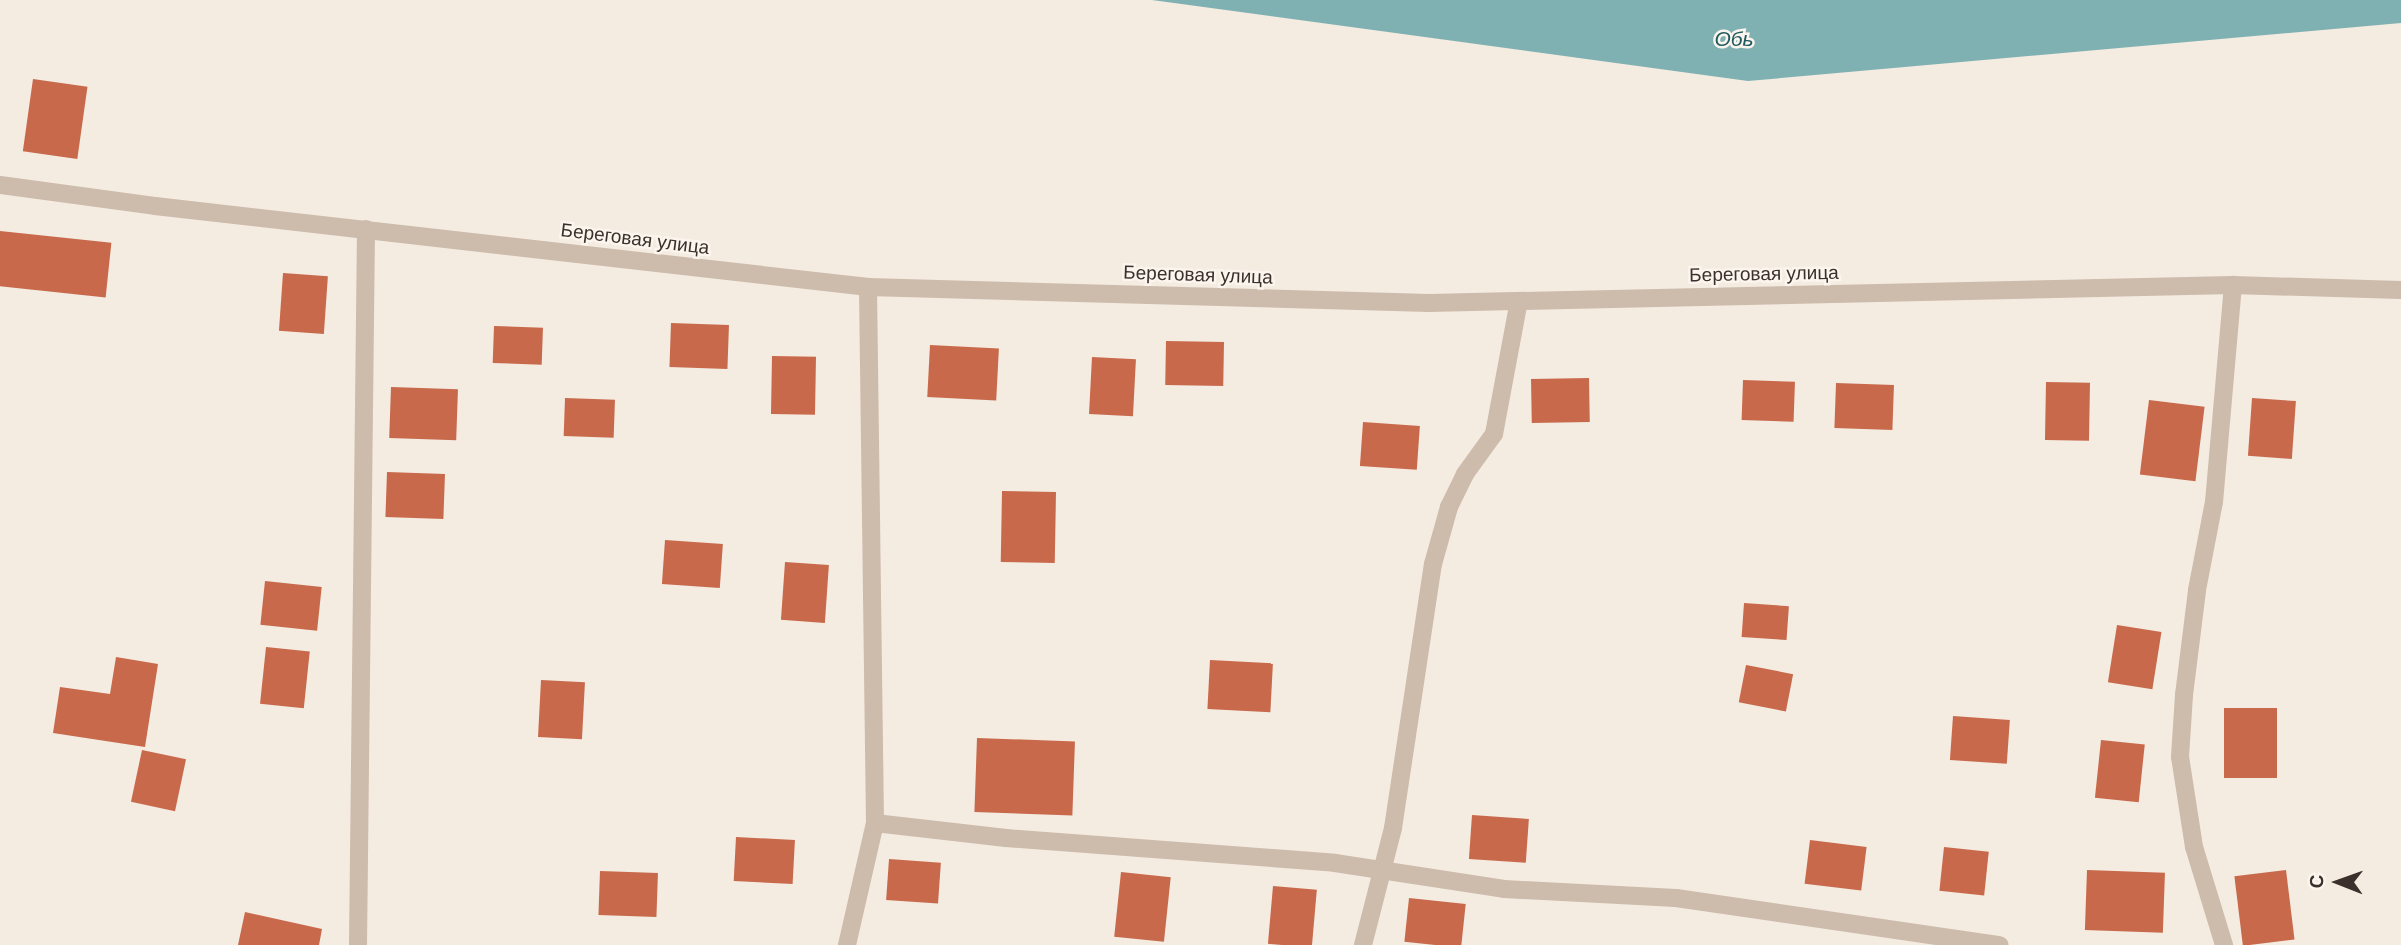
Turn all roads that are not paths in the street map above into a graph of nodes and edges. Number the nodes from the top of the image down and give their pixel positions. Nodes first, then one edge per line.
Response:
1 (0, 185) edge
2 (366, 229) junction
3 (2233, 285) junction
4 (868, 287) junction
5 (2401, 290) edge
6 (1519, 301) junction
7 (874, 823) junction
8 (1383, 872) junction
9 (358, 945) edge
10 (847, 945) edge
11 (1363, 945) edge
12 (2000, 945) edge
13 (2224, 945) edge

1 - 2 street, Береговая улица
2 - 4 street, Береговая улица
2 - 9 street
3 - 5 street, Береговая улица
3 - 6 street, Береговая улица
3 - 13 street
4 - 6 street, Береговая улица
4 - 7 street
6 - 8 street
7 - 8 street
7 - 10 street
8 - 11 street
8 - 12 street

